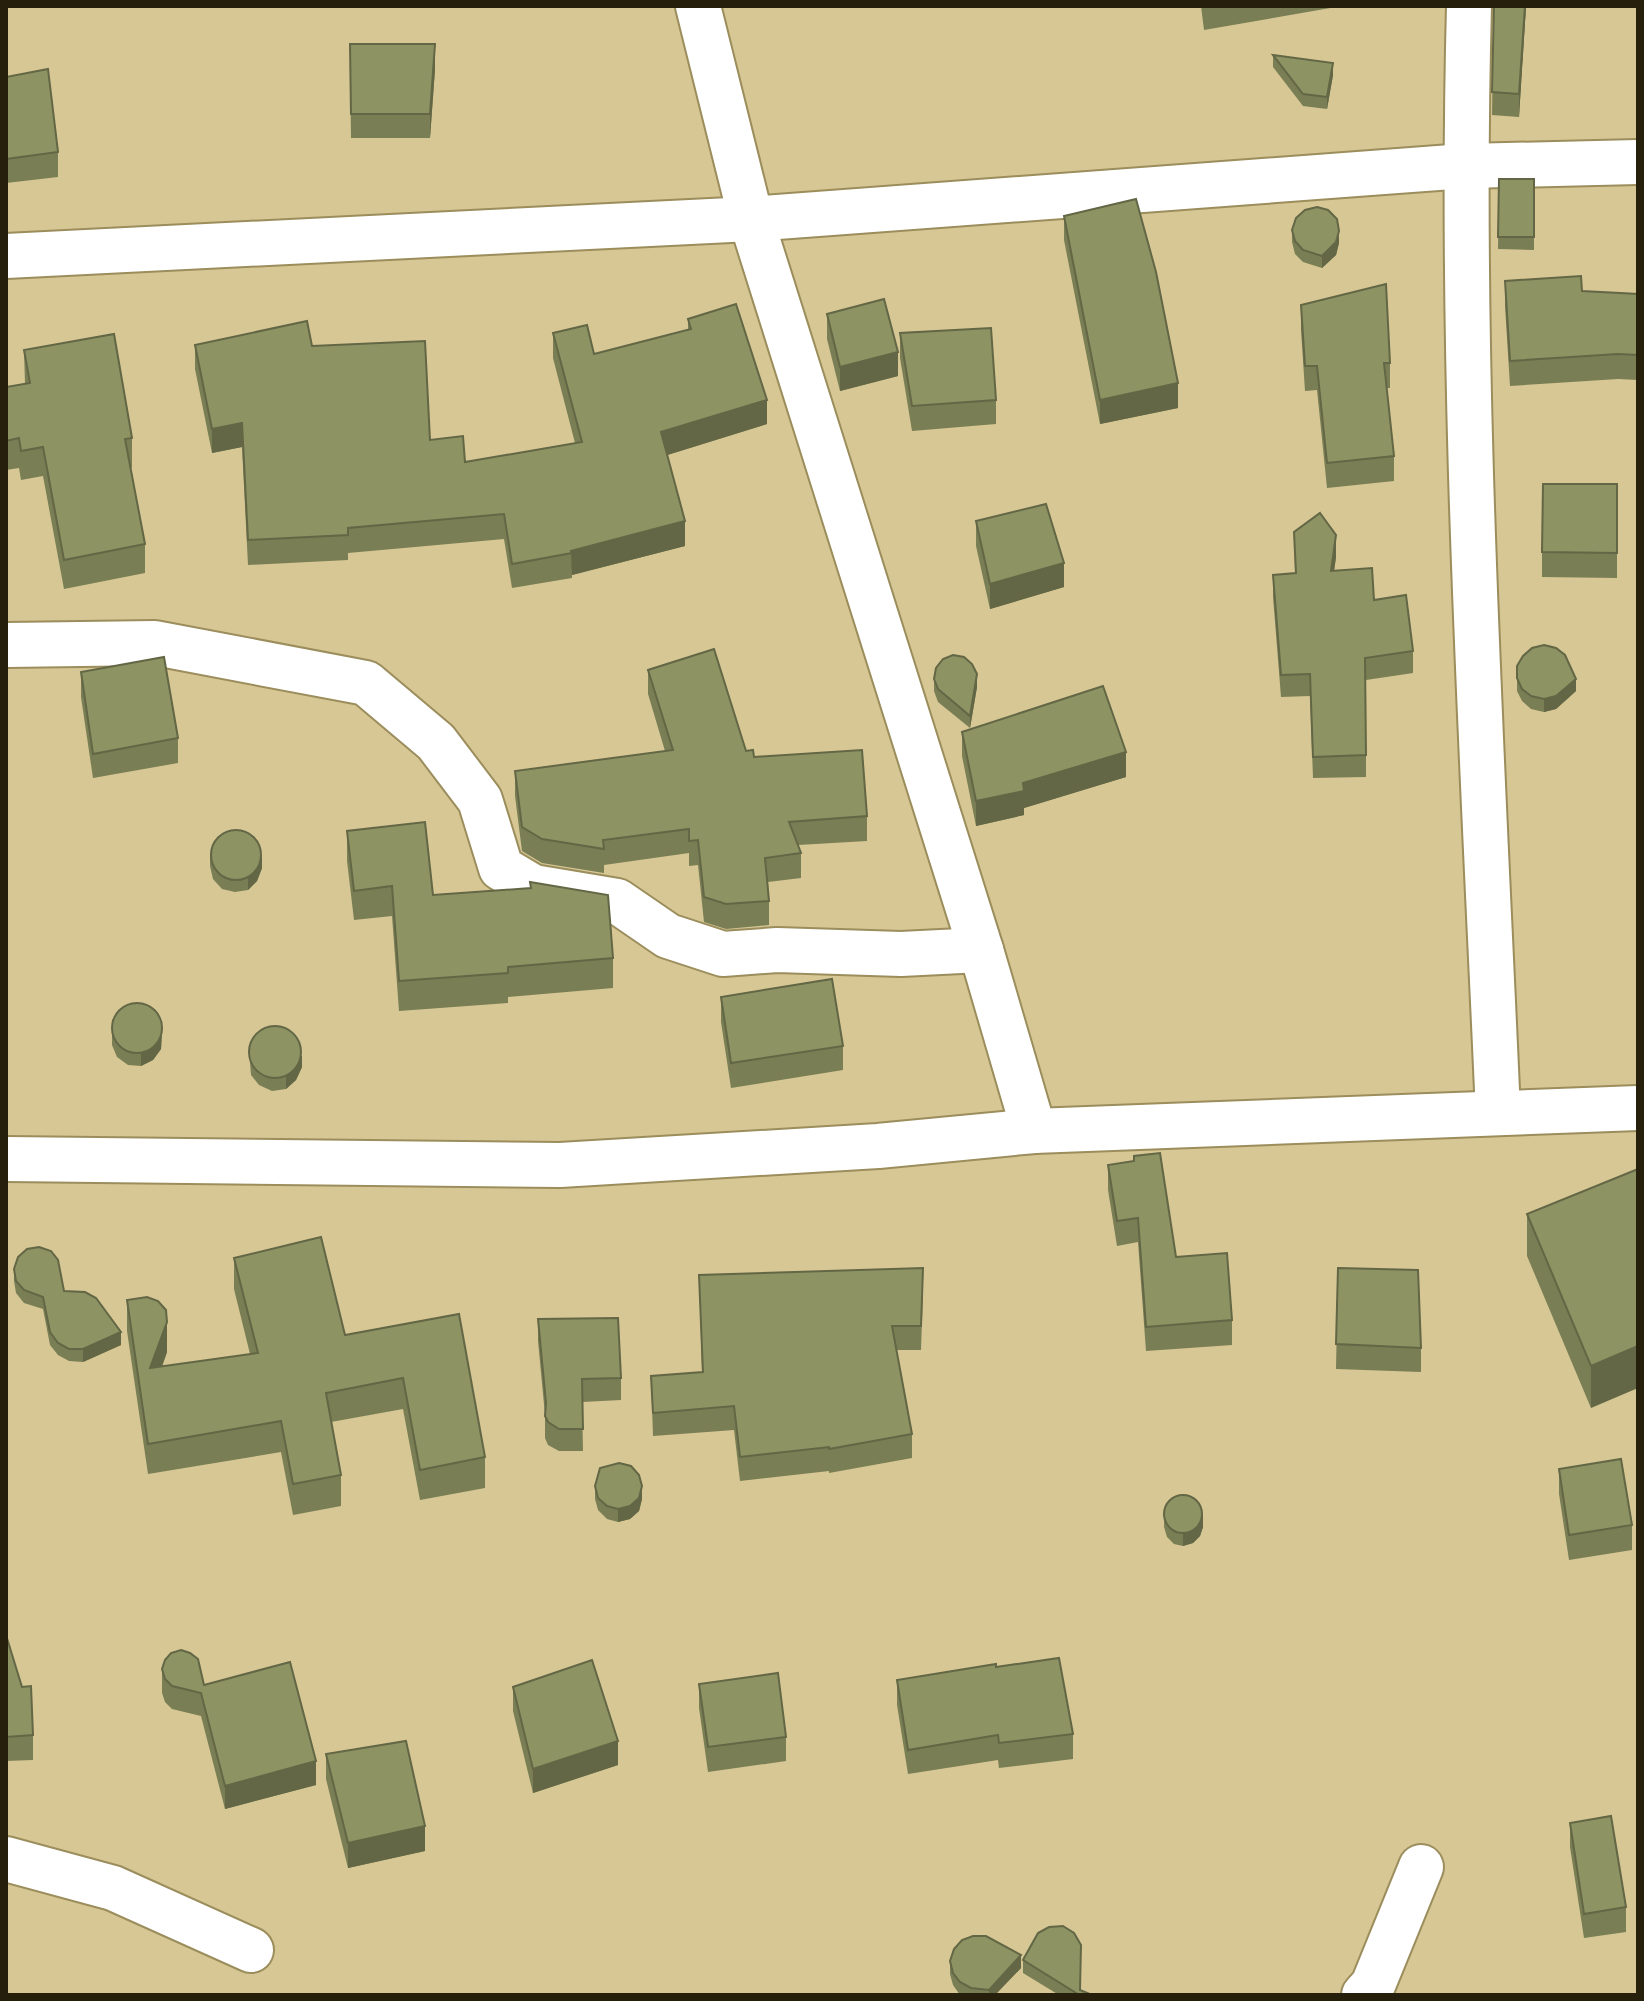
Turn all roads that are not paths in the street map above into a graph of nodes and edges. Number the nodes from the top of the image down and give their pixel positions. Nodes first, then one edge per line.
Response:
1 (698, 6) edge
2 (1469, 6) edge
3 (1638, 162) edge
4 (1465, 166) junction
5 (751, 219) junction
6 (6, 256) edge
7 (6, 645) edge
8 (981, 950) junction
9 (1638, 1108) edge
10 (1498, 1113) junction
11 (1034, 1131) junction
12 (6, 1159) edge
13 (6, 1859) edge
14 (1421, 1867) dead end
15 (251, 1950) dead end
16 (1364, 1995) edge

1 - 5 street
2 - 4 street
3 - 4 street
4 - 5 street
4 - 10 street
5 - 6 street
5 - 8 street
7 - 8 street
8 - 11 street
9 - 10 street
10 - 11 street
11 - 12 street
13 - 15 street
14 - 16 street

